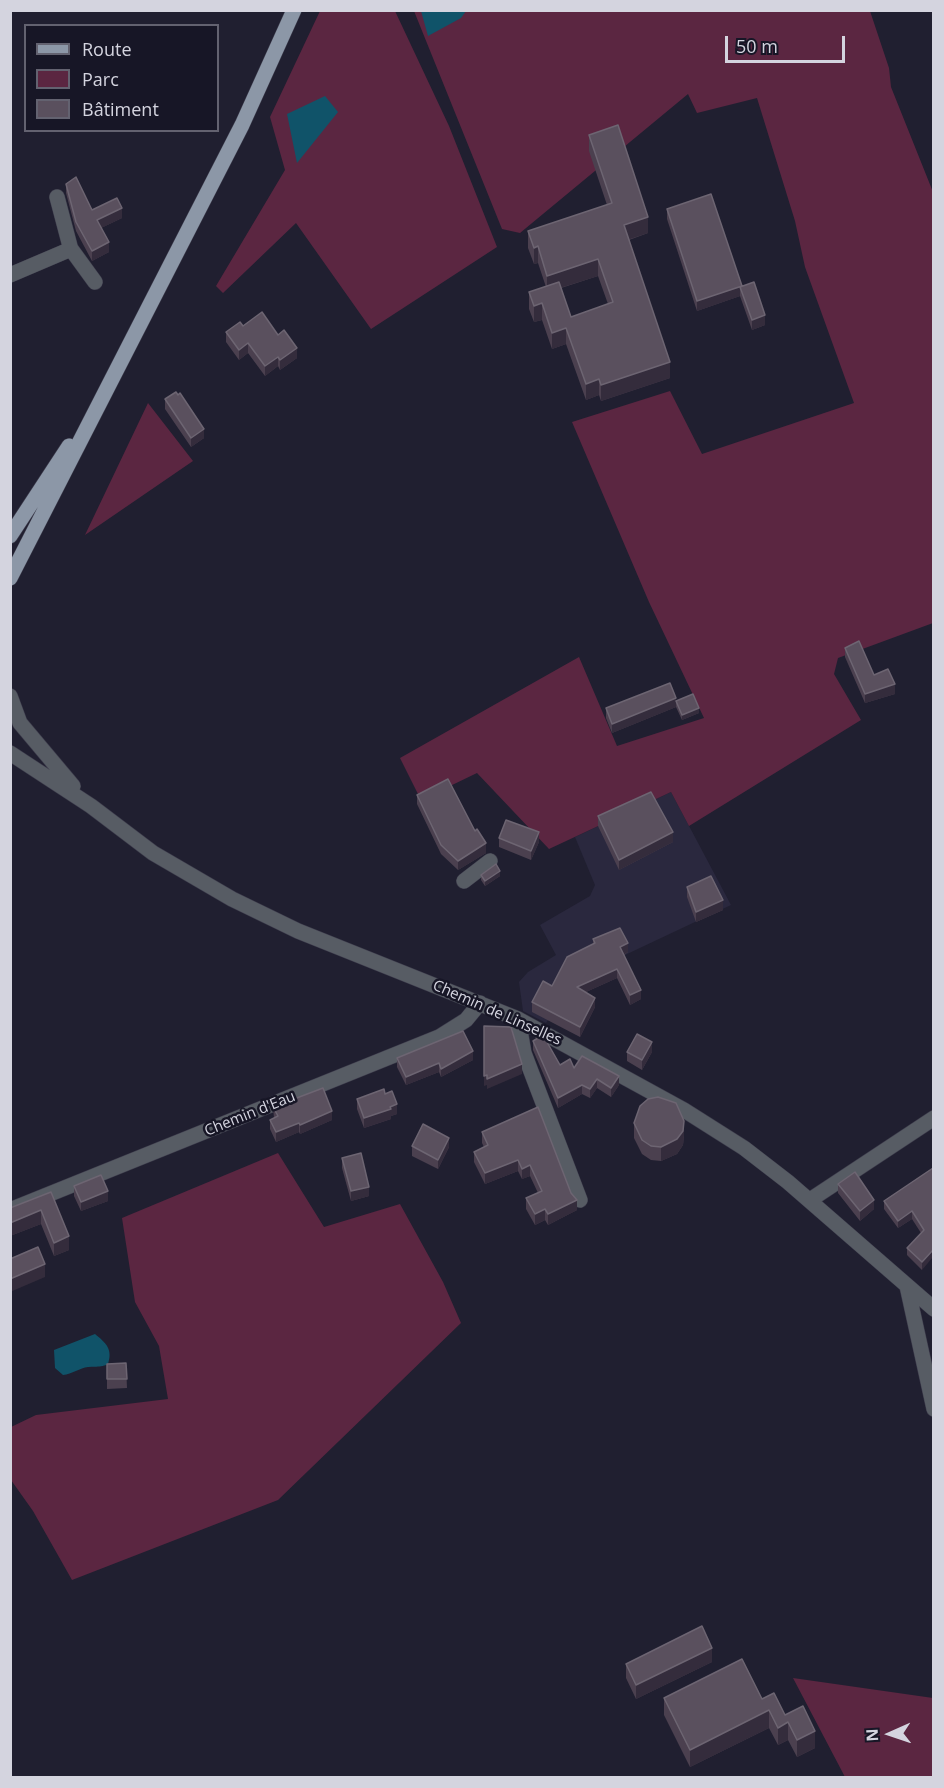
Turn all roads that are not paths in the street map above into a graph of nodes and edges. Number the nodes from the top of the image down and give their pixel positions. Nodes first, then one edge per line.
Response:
1 (294, 10) edge
2 (57, 197) dead end
3 (71, 250) junction
4 (10, 275) edge
5 (95, 282) dead end
6 (102, 395) junction
7 (10, 536) edge
8 (10, 578) edge
9 (10, 696) edge
10 (10, 753) edge
11 (91, 806) junction
12 (490, 861) dead end
13 (464, 881) dead end
14 (480, 1003) junction
15 (518, 1019) junction
16 (933, 1118) edge
17 (580, 1200) dead end
18 (810, 1200) junction
19 (10, 1210) edge
20 (907, 1286) junction
21 (933, 1310) edge
22 (933, 1409) edge

1 - 6 main road
2 - 3 street
3 - 4 street
3 - 5 street
6 - 7 main road
6 - 8 main road
9 - 11 street
10 - 11 street
11 - 14 street, Chemin de Linselles
12 - 13 street
14 - 15 street, Chemin de Linselles
14 - 19 street, Chemin d'Eau
15 - 17 street
15 - 18 street, Chemin de Linselles
16 - 18 street
18 - 20 street, Chemin de Linselles
20 - 21 street, Chemin de Linselles
20 - 22 street

